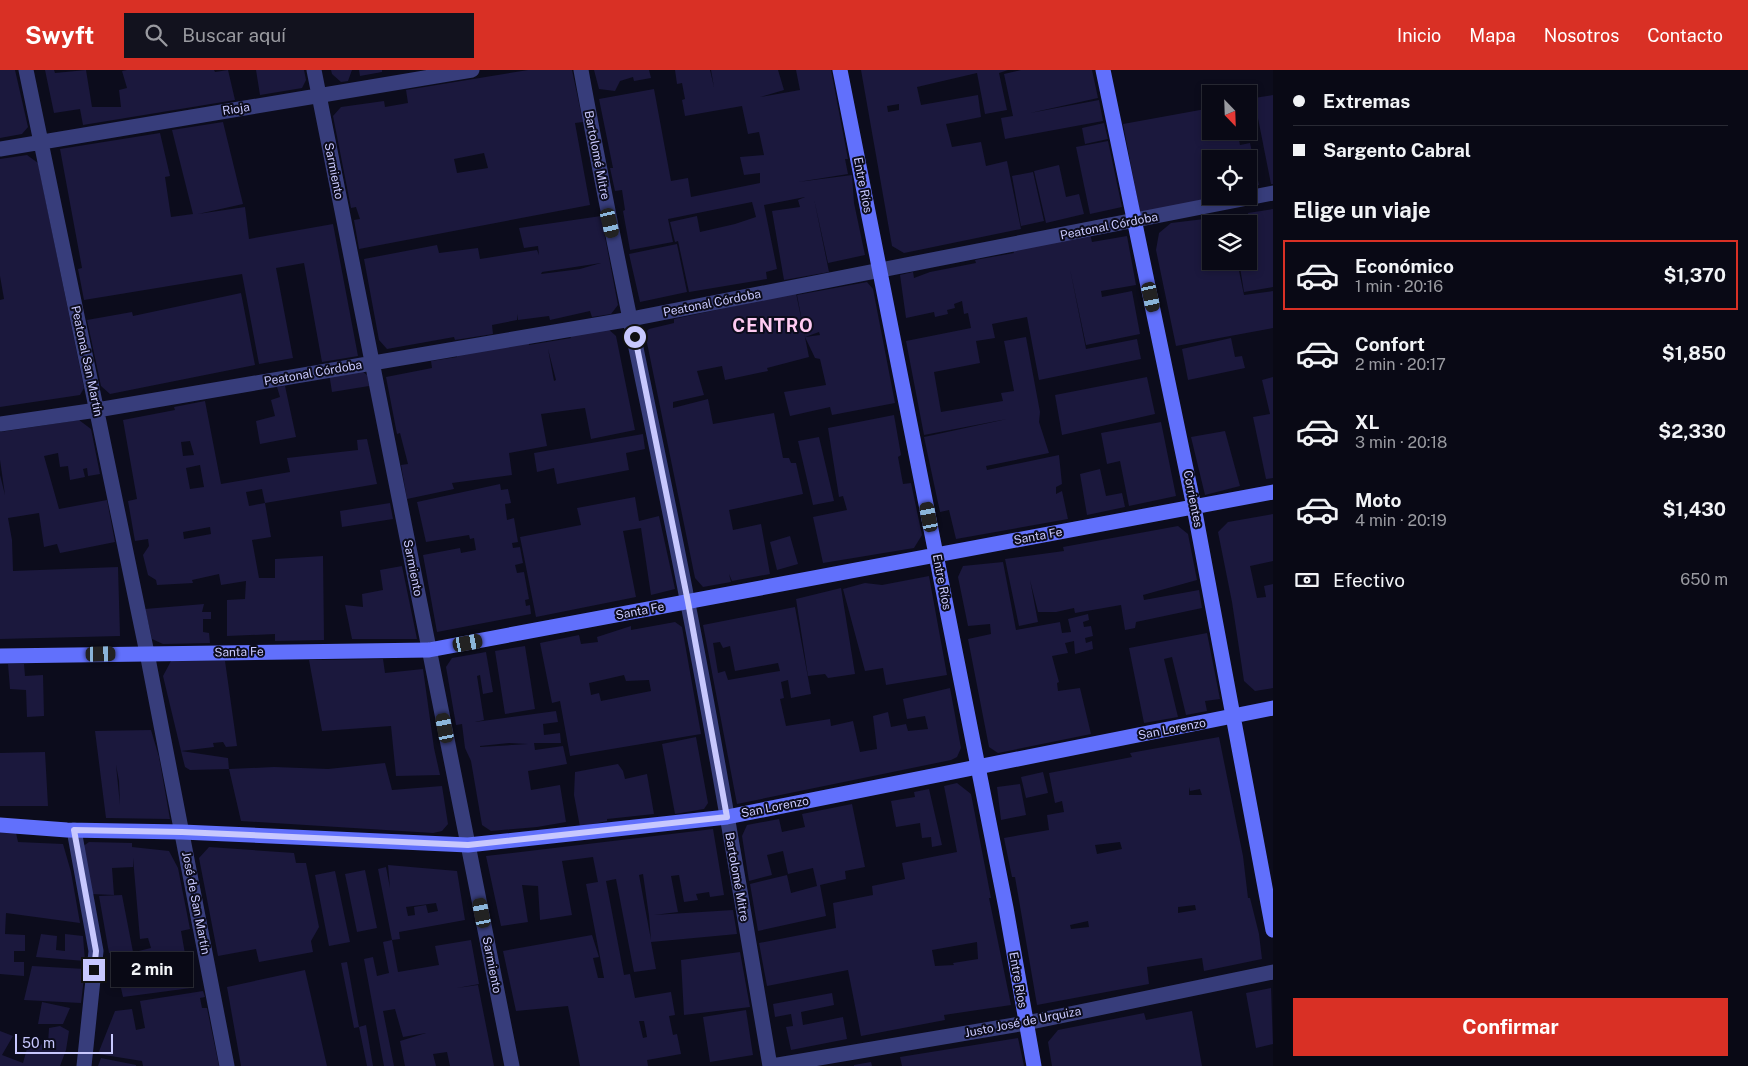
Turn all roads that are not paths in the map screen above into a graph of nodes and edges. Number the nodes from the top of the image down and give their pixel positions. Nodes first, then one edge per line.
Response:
1 (26, 70) edge
2 (314, 70) edge
3 (472, 70) edge
4 (581, 70) edge
5 (840, 70) edge
6 (1103, 70) edge
7 (319, 96) junction
8 (42, 142) junction
9 (0, 149) edge
10 (1273, 193) edge
11 (1135, 221) junction
12 (880, 270) junction
13 (631, 319) junction
14 (372, 362) junction
15 (97, 410) junction
16 (0, 424) edge
17 (1273, 492) edge
18 (1194, 507) junction
19 (937, 555) junction
20 (688, 602) junction
21 (429, 650) junction
22 (147, 652) junction
23 (0, 656) edge
24 (1273, 708) edge
25 (1235, 716) junction
26 (977, 768) junction
27 (727, 817) junction
28 (0, 825) edge
29 (74, 830) junction
30 (182, 832) junction
31 (468, 845) junction
32 (1273, 930) edge
33 (1273, 972) edge
34 (1026, 1023) junction
35 (84, 1066) edge
36 (227, 1066) edge
37 (512, 1066) edge
38 (771, 1066) edge
39 (1034, 1066) edge

1 - 8 street, Peatonal San Martín
2 - 7 street, Sarmiento
3 - 7 street, Rioja
4 - 13 street, Bartolomé Mitre
5 - 12 main road, Entre Ríos
6 - 11 main road, Corrientes
7 - 8 street, Rioja
7 - 14 street, Sarmiento
8 - 9 street, Rioja
8 - 15 street, Peatonal San Martín
10 - 11 street, Peatonal Córdoba
11 - 12 street, Peatonal Córdoba
11 - 18 main road, Corrientes
12 - 13 street, Peatonal Córdoba
12 - 19 main road, Entre Ríos
13 - 14 street, Peatonal Córdoba
13 - 20 street, Bartolomé Mitre
14 - 15 street, Peatonal Córdoba
14 - 21 street, Sarmiento
15 - 16 street, Peatonal Córdoba
15 - 22 street, Peatonal San Martín
17 - 18 main road, Santa Fe
18 - 19 main road, Santa Fe
18 - 25 main road, Corrientes
19 - 20 main road, Santa Fe
19 - 26 main road, Entre Ríos
20 - 21 main road, Santa Fe
20 - 27 street, Bartolomé Mitre
21 - 22 main road, Santa Fe
21 - 31 street, Sarmiento
22 - 23 main road, Santa Fe
22 - 30 street, José de San Martín
24 - 25 main road, San Lorenzo
25 - 26 main road, San Lorenzo
25 - 32 main road, Corrientes
26 - 27 main road, San Lorenzo
26 - 34 main road, Entre Ríos
27 - 31 main road, San Lorenzo
27 - 38 street, Bartolomé Mitre
28 - 29 main road, San Lorenzo
29 - 30 main road, San Lorenzo
29 - 35 street
30 - 31 main road, San Lorenzo
30 - 36 street, José de San Martín
31 - 37 street, Sarmiento
33 - 34 street, Justo José de Urquiza
34 - 38 street, Justo José de Urquiza
34 - 39 main road, Entre Ríos

